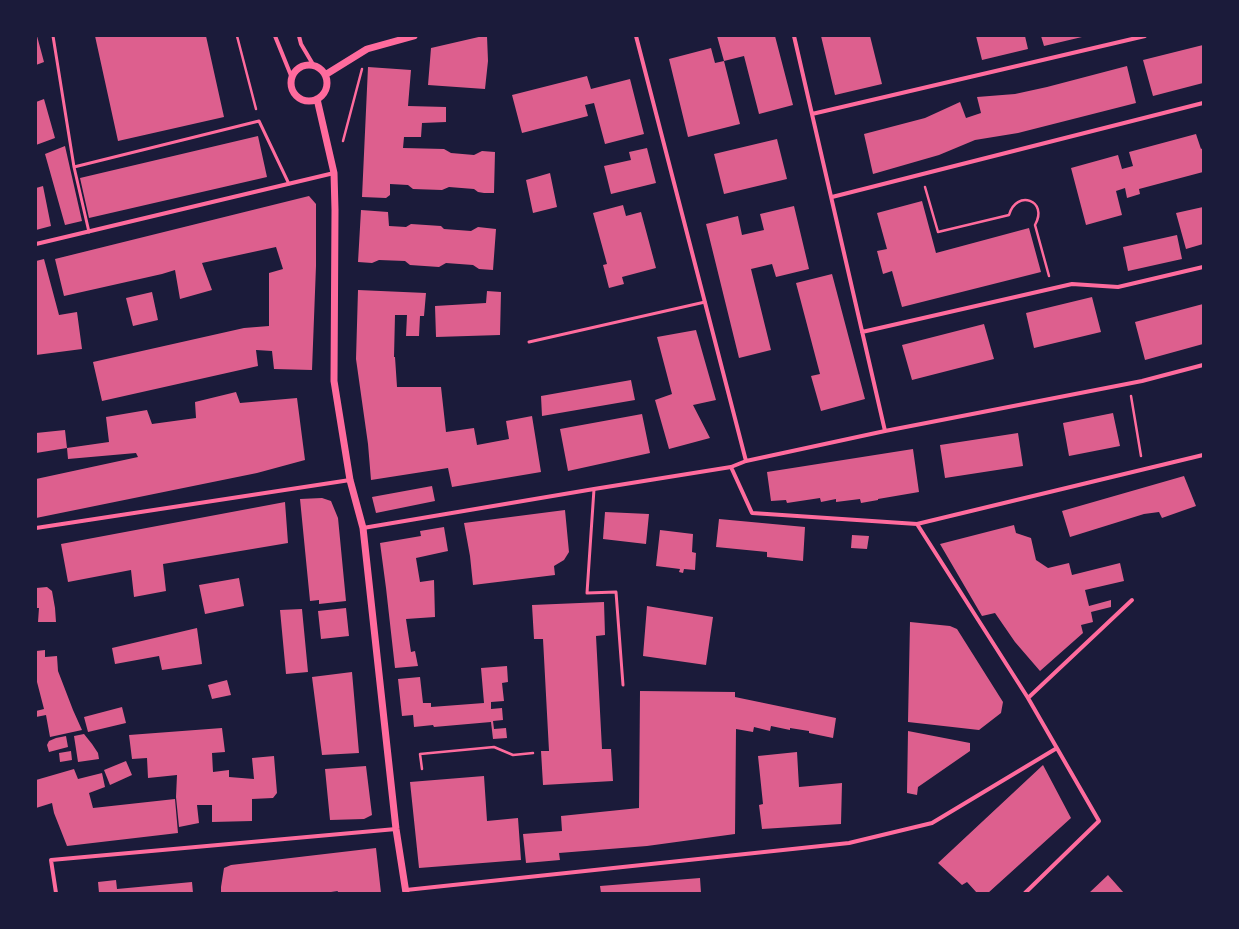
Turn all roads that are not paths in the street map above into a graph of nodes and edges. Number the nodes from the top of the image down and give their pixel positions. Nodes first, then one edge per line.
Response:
1 (53, 36) edge
2 (275, 36) edge
3 (299, 36) edge
4 (414, 36) edge
5 (636, 36) edge
6 (794, 36) edge
7 (1145, 36) edge
8 (314, 66) junction
9 (325, 75) junction
10 (292, 78) junction
11 (317, 99) junction
12 (1203, 103) edge
13 (812, 114) junction
14 (74, 167) junction
15 (334, 173) junction
16 (289, 184) junction
17 (832, 197) junction
18 (89, 232) junction
19 (36, 244) edge
20 (1203, 267) edge
21 (705, 302) junction
22 (862, 332) junction
23 (529, 342) dead end
24 (1203, 365) edge
25 (885, 431) junction
26 (1203, 455) edge
27 (746, 461) junction
28 (731, 467) junction
29 (350, 480) junction
30 (594, 489) junction
31 (916, 524) junction
32 (36, 528) edge
33 (363, 528) junction
34 (1132, 600) dead end
35 (623, 685) dead end
36 (1028, 698) junction
37 (1057, 748) junction
38 (396, 829) junction
39 (406, 891) edge
40 (56, 893) edge
41 (1025, 893) edge

1 - 14 lane
2 - 10 street
3 - 8 street
4 - 9 street
5 - 21 street
6 - 13 street
7 - 13 street
8 - 9 street
8 - 10 street
9 - 11 street
10 - 11 street
11 - 15 street
12 - 17 street
13 - 17 street
14 - 16 lane
14 - 18 lane
15 - 16 street
15 - 29 street
16 - 18 street
17 - 22 street
18 - 19 street
20 - 22 street
21 - 23 lane
21 - 27 street
22 - 25 street
24 - 25 street
25 - 27 street
26 - 31 street
27 - 28 street
28 - 30 street
28 - 31 street
29 - 32 street
29 - 33 street
30 - 33 street
30 - 35 lane
31 - 36 street
33 - 38 street
34 - 36 street
36 - 37 street
37 - 39 street
37 - 41 street
38 - 39 street
38 - 40 street

